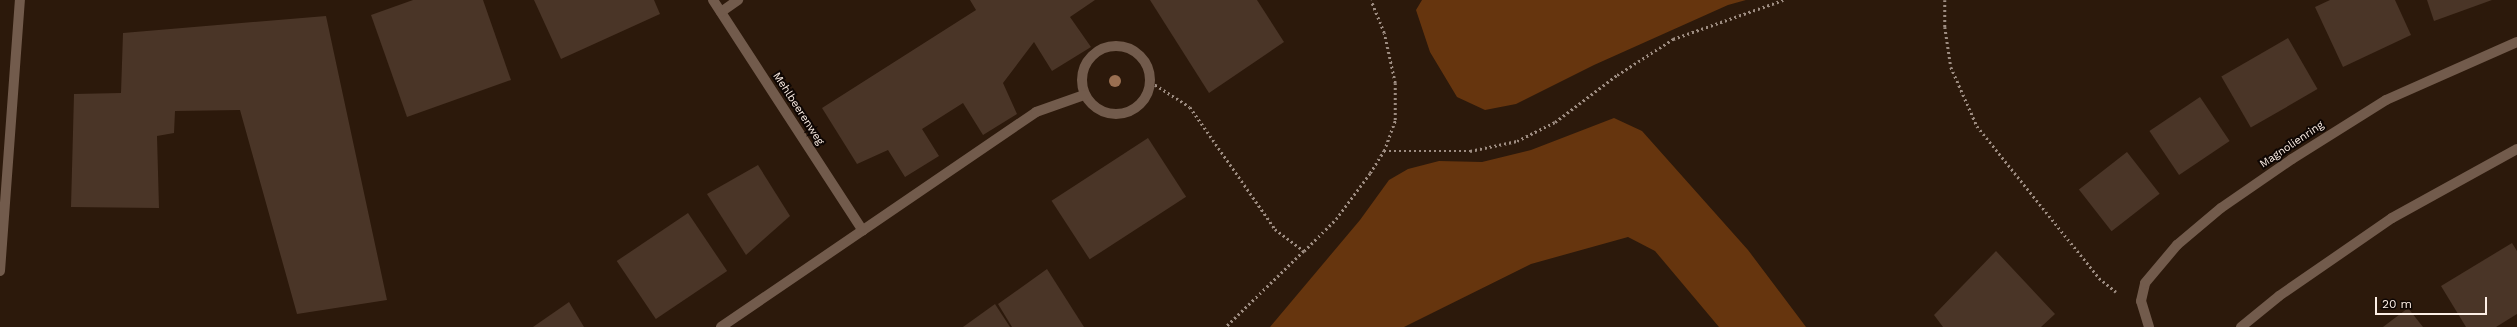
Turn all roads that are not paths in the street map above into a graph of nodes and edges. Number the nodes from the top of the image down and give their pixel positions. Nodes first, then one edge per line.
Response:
1 (20, 0) edge
2 (713, 0) edge
3 (738, 0) edge
4 (721, 12) junction
5 (2517, 42) edge
6 (1084, 94) junction
7 (2517, 149) edge
8 (863, 231) junction
9 (0, 271) edge
10 (721, 327) edge
11 (2149, 327) edge
12 (2242, 327) edge

1 - 9 street
2 - 4 street, Mehlbeerenweg
3 - 4 street
4 - 8 street, Mehlbeerenweg
5 - 11 street, Magnolienring
6 - 6 street
6 - 8 street
7 - 12 street
8 - 10 street

